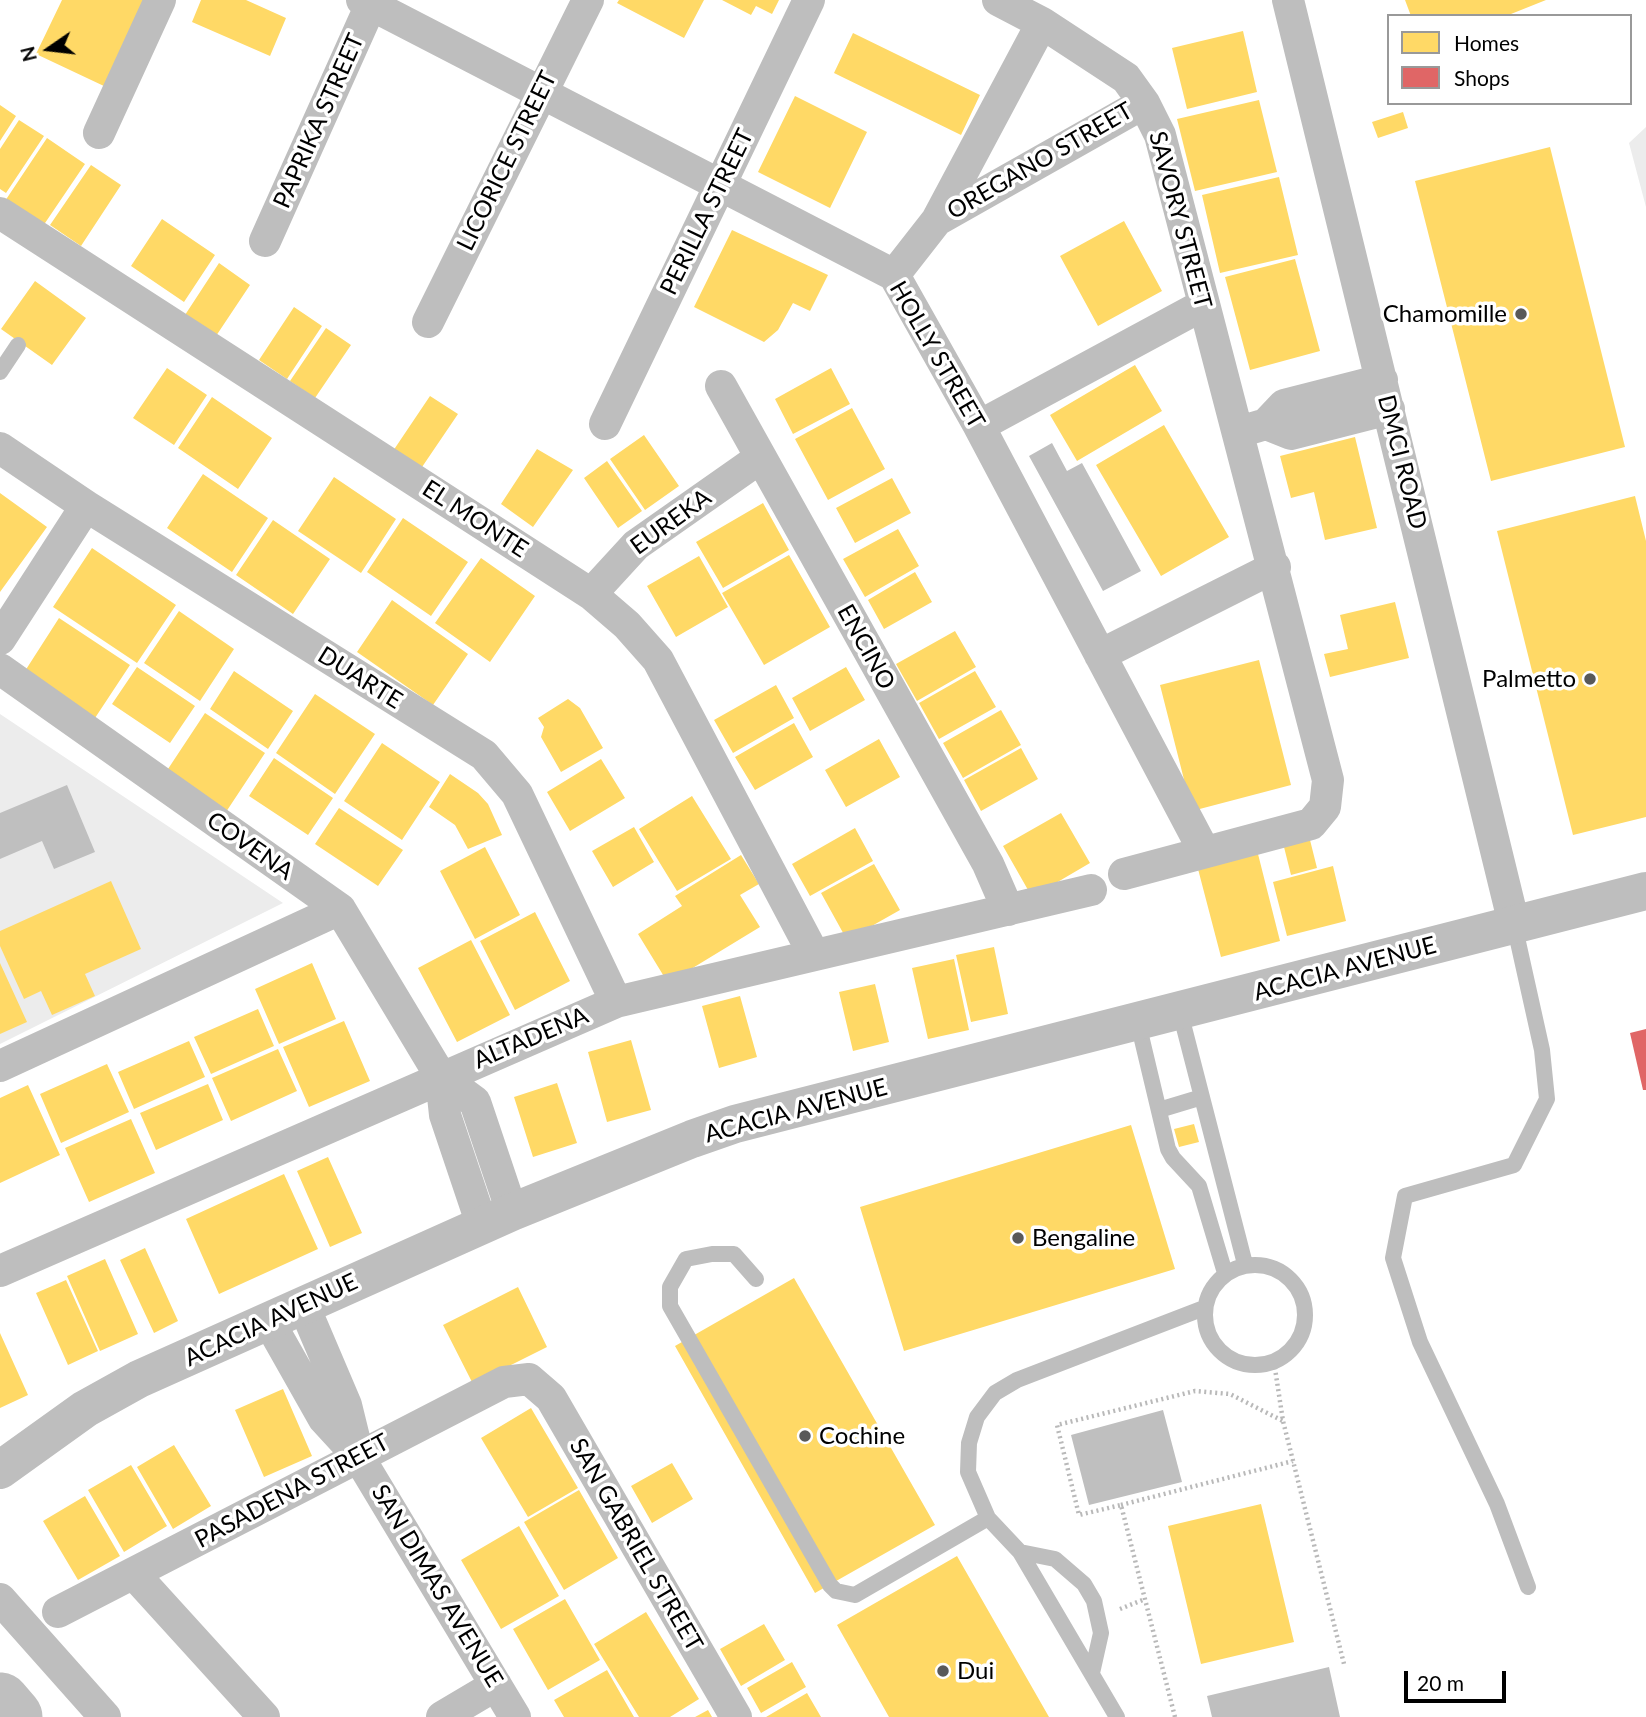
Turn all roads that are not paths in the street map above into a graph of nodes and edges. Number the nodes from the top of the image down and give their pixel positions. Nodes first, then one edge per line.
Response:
1 (160, 0) edge
2 (588, 0) edge
3 (809, 0) edge
4 (998, 0) edge
5 (1288, 0) edge
6 (368, 1) edge
7 (1042, 23) junction
8 (541, 92) junction
9 (1144, 103) junction
10 (99, 133) dead end
11 (719, 186) junction
12 (0, 213) edge
13 (937, 220) junction
14 (265, 241) dead end
15 (894, 275) junction
16 (1203, 305) junction
17 (428, 322) dead end
18 (18, 345) dead end
19 (0, 372) edge
20 (721, 386) dead end
21 (1386, 395) junction
22 (605, 424) dead end
23 (978, 426) junction
24 (1252, 428) junction
25 (0, 448) edge
26 (760, 458) junction
27 (86, 506) junction
28 (1275, 567) junction
29 (591, 594) junction
30 (0, 639) edge
31 (1100, 656) junction
32 (0, 669) edge
33 (1203, 851) junction
34 (1124, 874) dead end
35 (1091, 890) dead end
36 (1646, 891) edge
37 (340, 909) junction
38 (1008, 910) junction
39 (1514, 924) junction
40 (813, 953) junction
41 (616, 1002) junction
42 (1180, 1012) junction
43 (1138, 1023) junction
44 (0, 1066) edge
45 (441, 1077) junction
46 (1202, 1097) junction
47 (1159, 1110) junction
48 (490, 1149) junction
49 (461, 1160) junction
50 (497, 1218) junction
51 (1245, 1264) junction
52 (1, 1269) edge
53 (1225, 1273) junction
54 (756, 1279) dead end
55 (303, 1304) junction
56 (1204, 1308) junction
57 (268, 1320) junction
58 (314, 1370) junction
59 (529, 1379) joint
60 (358, 1455) junction
61 (0, 1469) edge
62 (988, 1518) junction
63 (1020, 1552) junction
64 (134, 1574) junction
65 (1528, 1587) dead end
66 (0, 1599) edge
67 (58, 1612) dead end
68 (1092, 1674) junction
69 (496, 1685) junction
70 (105, 1717) edge
71 (264, 1717) edge
72 (442, 1717) edge
73 (515, 1717) edge
74 (736, 1717) edge
75 (1117, 1717) edge

1 - 10 street
2 - 8 street, LICORICE STREET
3 - 11 street, PERILLA STREET
4 - 7 street, SAVORY STREET
5 - 21 street, DMCI ROAD
6 - 8 street, HOLLY STREET
6 - 14 street, PAPRIKA STREET
7 - 9 street, SAVORY STREET
7 - 13 street, OREGANO STREET
8 - 11 street, HOLLY STREET
8 - 17 street, LICORICE STREET
9 - 13 street, OREGANO STREET
9 - 16 street, SAVORY STREET
11 - 15 street, HOLLY STREET
11 - 22 street, PERILLA STREET
12 - 29 street, EL MONTE
13 - 15 street, OREGANO STREET
15 - 23 street, HOLLY STREET
16 - 23 street
16 - 24 street, SAVORY STREET
18 - 19 lane
20 - 26 street, ENCINO
21 - 24 street
21 - 39 street, DMCI ROAD
23 - 31 street, HOLLY STREET
24 - 28 street, SAVORY STREET
25 - 27 street, DUARTE
26 - 29 street, EUREKA
26 - 38 street, ENCINO
27 - 30 street
27 - 41 street, DUARTE
28 - 31 street
28 - 33 street, SAVORY STREET
29 - 40 street, EL MONTE
31 - 33 street, HOLLY STREET
32 - 37 street, COVENA
33 - 34 street
35 - 38 street, ALTADENA
36 - 39 street, ACACIA AVENUE
37 - 44 street
37 - 45 street, COVENA
38 - 40 street, ALTADENA
39 - 42 street, ACACIA AVENUE
39 - 65 lane
40 - 41 street, ALTADENA
41 - 45 street, ALTADENA
42 - 43 street, ACACIA AVENUE
42 - 46 lane
43 - 47 lane
43 - 50 street, ACACIA AVENUE
45 - 48 street, COVENA
45 - 49 street, COVENA
45 - 52 street, ALTADENA
46 - 47 lane
46 - 51 lane
47 - 53 lane
48 - 49 street
48 - 50 street, COVENA
49 - 50 street, COVENA
50 - 55 street, ACACIA AVENUE
51 - 53 lane
51 - 56 lane
53 - 56 lane
54 - 62 lane
55 - 57 street, ACACIA AVENUE
55 - 58 street, SAN DIMAS AVENUE
56 - 62 lane
57 - 58 street, SAN DIMAS AVENUE
57 - 61 street, ACACIA AVENUE
58 - 60 street, SAN DIMAS AVENUE
59 - 60 street, PASADENA STREET
59 - 74 street, SAN GABRIEL STREET
60 - 64 street, PASADENA STREET
60 - 69 street, SAN DIMAS AVENUE
62 - 63 lane
63 - 68 lane
63 - 68 lane
64 - 67 street, PASADENA STREET
64 - 71 street
66 - 70 street
68 - 75 lane
69 - 72 street
69 - 73 street, SAN DIMAS AVENUE

